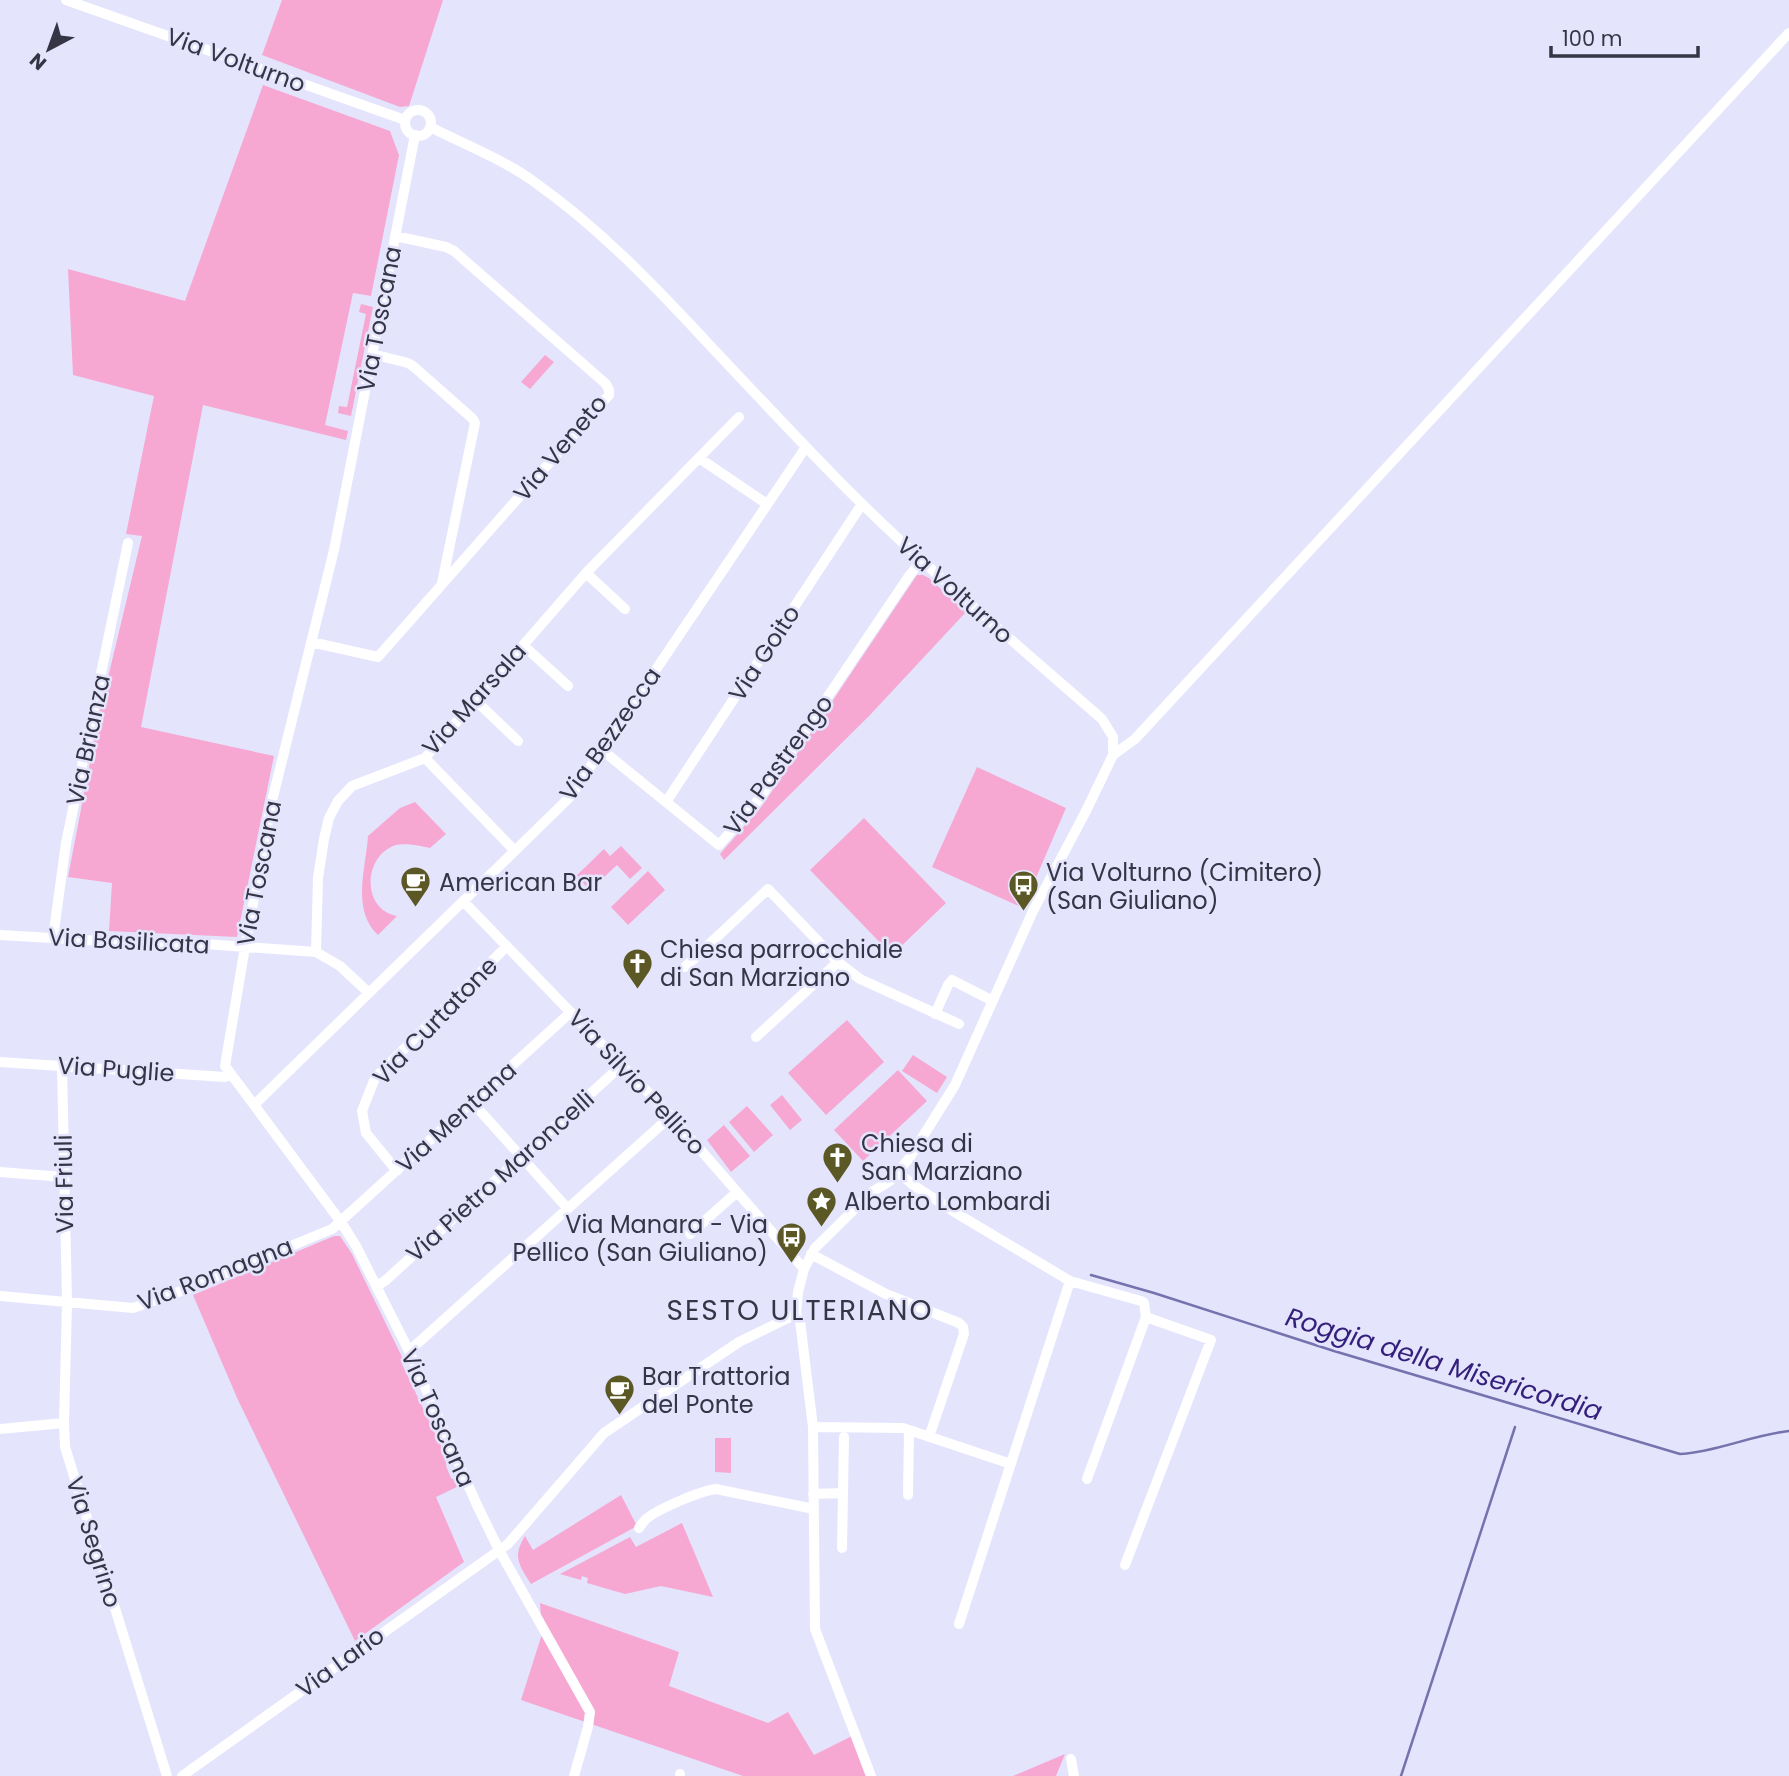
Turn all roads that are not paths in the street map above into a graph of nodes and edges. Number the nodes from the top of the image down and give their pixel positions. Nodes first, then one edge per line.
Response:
1 (66, 0) edge
2 (1789, 33) edge
3 (405, 121) junction
4 (430, 127) junction
5 (415, 135) junction
6 (395, 236) junction
7 (372, 354) junction
8 (739, 417) dead end
9 (806, 447) junction
10 (699, 458) junction
11 (767, 504) junction
12 (862, 505) junction
13 (128, 542) dead end
14 (921, 561) junction
15 (586, 573) junction
16 (442, 586) junction
17 (625, 609) dead end
18 (311, 642) junction
19 (523, 645) junction
20 (568, 687) dead end
21 (475, 700) junction
22 (518, 741) dead end
23 (602, 750) junction
24 (1112, 755) junction
25 (425, 758) junction
26 (666, 802) junction
27 (514, 851) junction
28 (463, 901) junction
29 (0, 935) edge
30 (53, 938) junction
31 (507, 946) junction
32 (245, 947) junction
33 (316, 952) junction
34 (838, 962) junction
35 (685, 967) dead end
36 (369, 993) junction
37 (993, 1001) junction
38 (571, 1012) junction
39 (935, 1013) junction
40 (959, 1024) dead end
41 (756, 1037) dead end
42 (0, 1062) edge
43 (622, 1065) junction
44 (62, 1066) junction
45 (230, 1074) junction
46 (472, 1102) junction
47 (254, 1105) junction
48 (671, 1115) junction
49 (523, 1157) junction
50 (397, 1171) junction
51 (0, 1172) edge
52 (898, 1172) junction
53 (64, 1177) junction
54 (737, 1192) junction
55 (568, 1209) junction
56 (341, 1222) junction
57 (690, 1234) dead end
58 (811, 1254) junction
59 (804, 1269) junction
60 (1070, 1280) junction
61 (377, 1286) junction
62 (0, 1296) edge
63 (67, 1302) junction
64 (796, 1314) junction
65 (1146, 1317) junction
66 (409, 1352) junction
67 (64, 1423) junction
68 (813, 1427) junction
69 (0, 1429) edge
70 (909, 1430) junction
71 (844, 1437) dead end
72 (929, 1437) junction
73 (1011, 1464) junction
74 (1087, 1479) dead end
75 (843, 1493) junction
76 (813, 1494) junction
77 (908, 1495) dead end
78 (814, 1509) junction
79 (639, 1528) dead end
80 (842, 1548) dead end
81 (499, 1550) junction
82 (1125, 1565) dead end
83 (959, 1624) dead end
84 (1071, 1759) dead end
85 (167, 1776) edge
86 (182, 1776) edge
87 (574, 1776) edge
88 (871, 1776) edge
89 (1074, 1776) edge

1 - 3 street, Via Volturno
2 - 24 street
3 - 4 street, Via Volturno
3 - 5 street
4 - 5 street
4 - 9 street, Via Volturno
5 - 6 street, Via Toscana
6 - 7 street, Via Toscana
6 - 16 street, Via Veneto
7 - 16 street
7 - 18 street, Via Toscana
8 - 10 street, Via Marsala
9 - 11 street, Via Bezzecca
9 - 12 street, Via Volturno
10 - 11 street
10 - 15 street, Via Marsala
11 - 23 street, Via Bezzecca
12 - 14 street, Via Volturno
12 - 26 street, Via Goito
13 - 30 street, Via Brianza
14 - 24 street, Via Volturno
14 - 26 street, Via Pastrengo
15 - 17 street
15 - 19 street, Via Marsala
16 - 18 street, Via Veneto
18 - 32 street, Via Toscana
19 - 20 street
19 - 21 street, Via Marsala
21 - 22 street
21 - 25 street, Via Marsala
23 - 26 street, Via Pastrengo
23 - 27 street, Via Bezzecca
24 - 37 street
25 - 27 street
25 - 33 street, Via Marsala
27 - 28 street, Via Bezzecca
28 - 31 street, Via Silvio Pellico
28 - 36 street, Via Bezzecca
29 - 30 street, Via Basilicata
30 - 32 street, Via Basilicata
31 - 38 street, Via Silvio Pellico
31 - 50 street, Via Curtatone
32 - 33 street, Via Basilicata
32 - 45 street, Via Toscana
33 - 36 street, Via Basilicata
34 - 35 street
34 - 39 street
34 - 41 street
36 - 47 street, Via Bezzecca
37 - 39 street
37 - 52 street
38 - 43 street, Via Silvio Pellico
38 - 46 street, Via Mentana
39 - 40 street
42 - 44 street, Via Puglie
43 - 48 street, Via Silvio Pellico
43 - 49 street, Via Pietro Maroncelli
44 - 45 street, Via Puglie
44 - 53 street, Via Friuli
45 - 47 street, Via Toscana
46 - 49 street
46 - 50 street, Via Mentana
47 - 56 street, Via Toscana
48 - 54 street, Via Silvio Pellico
48 - 55 street
49 - 55 street
49 - 61 street, Via Pietro Maroncelli
50 - 56 street, Via Mentana
51 - 53 street
52 - 58 street
52 - 60 street
53 - 63 street, Via Friuli
54 - 57 street
54 - 59 street, Via Silvio Pellico
55 - 66 street
56 - 61 street, Via Toscana
56 - 63 street, Via Romagna
58 - 59 street
58 - 72 street
59 - 64 street
60 - 65 street
60 - 73 street
61 - 66 street, Via Toscana
62 - 63 street, Via Romagna
63 - 67 street, Via Segrino
64 - 68 street
64 - 81 street, Via Lario
65 - 74 street
65 - 82 street
66 - 81 street, Via Toscana
67 - 69 street
67 - 85 street, Via Segrino
68 - 70 street
68 - 76 street
70 - 72 street
70 - 77 street
71 - 75 street
72 - 73 street
73 - 83 street
75 - 76 street
75 - 80 street
76 - 78 street
78 - 79 street
78 - 88 street
81 - 86 street, Via Lario
81 - 87 street, Via Toscana
84 - 89 street

